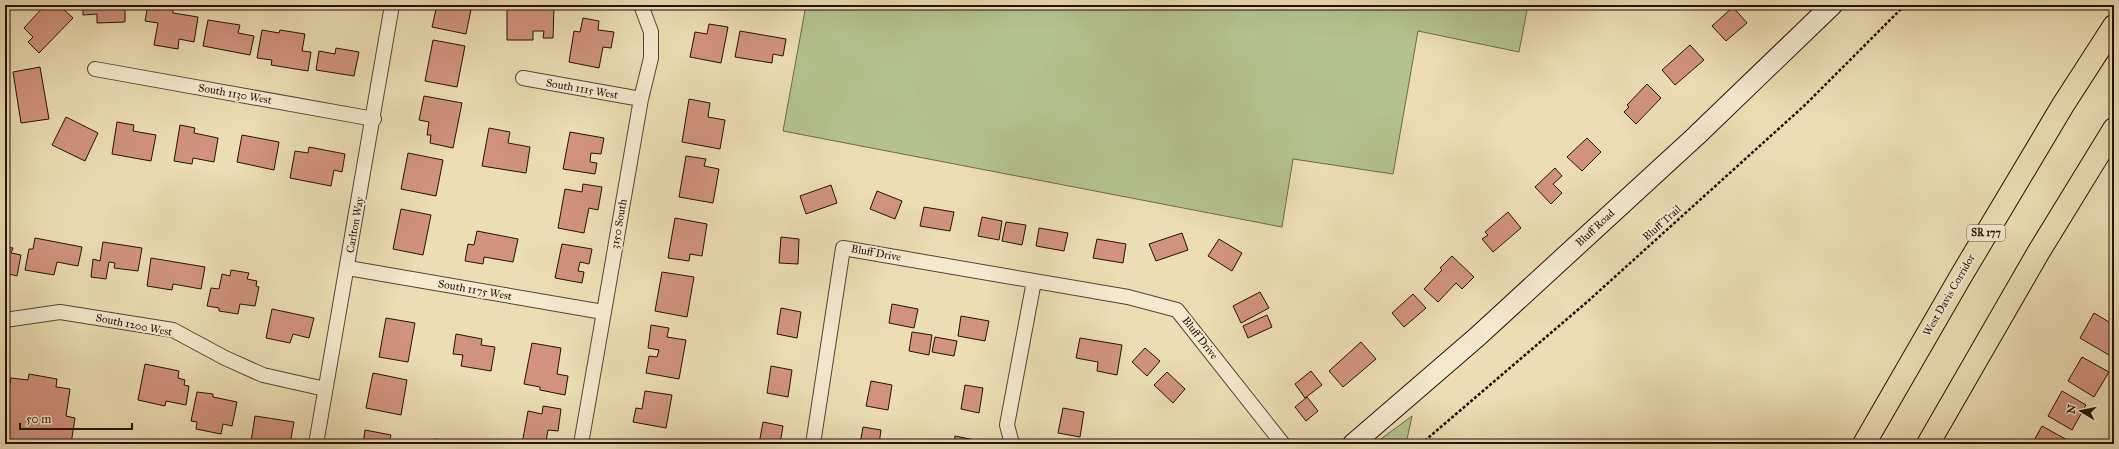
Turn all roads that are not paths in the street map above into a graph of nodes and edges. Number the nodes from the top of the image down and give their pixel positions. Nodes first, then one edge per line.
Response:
1 (392, 5) edge
2 (641, 5) edge
3 (1832, 5) edge
4 (2114, 26) edge
5 (95, 69) dead end
6 (523, 78) dead end
7 (641, 100) junction
8 (374, 119) junction
9 (2114, 129) edge
10 (348, 268) junction
11 (1034, 281) junction
12 (603, 312) junction
13 (5, 320) edge
14 (325, 389) junction
15 (316, 444) edge
16 (581, 444) edge
17 (812, 444) edge
18 (1012, 444) edge
19 (1283, 444) edge
20 (1353, 444) edge
21 (1864, 444) edge
22 (1928, 444) edge

1 - 8 street, Carlton Way
2 - 7 street, 3150 South
3 - 20 main road, Bluff Road
4 - 21 highway, West Davis Corridor / SR 177
5 - 8 street, South 1130 West
6 - 7 street, South 1115 West
7 - 12 street, 3150 South
8 - 10 street, Carlton Way
9 - 22 highway
10 - 12 street, South 1175 West
10 - 14 street, Carlton Way
11 - 17 street, Bluff Drive
11 - 18 street
11 - 19 street, Bluff Drive
12 - 16 street, 3150 South
13 - 14 street, South 1200 West
14 - 15 street, Carlton Way

